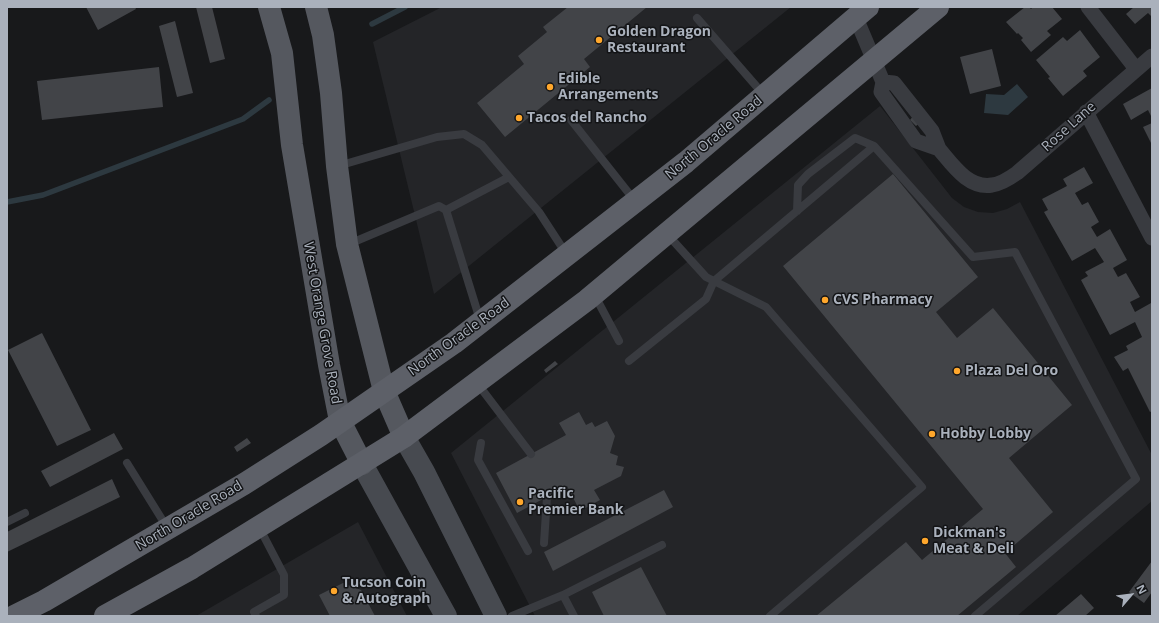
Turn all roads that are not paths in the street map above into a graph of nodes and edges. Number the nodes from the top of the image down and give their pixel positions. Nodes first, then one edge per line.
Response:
1 (269, 7) edge
2 (316, 7) edge
3 (938, 7) edge
4 (1088, 7) edge
5 (858, 12) edge
6 (697, 18) dead end
7 (1152, 56) edge
8 (874, 61) junction
9 (1136, 69) junction
10 (764, 96) junction
11 (1086, 112) junction
12 (571, 120) dead end
13 (874, 146) junction
14 (336, 166) junction
15 (509, 177) junction
16 (636, 201) junction
17 (446, 210) junction
18 (797, 211) junction
19 (667, 234) junction
20 (1152, 238) edge
21 (347, 244) junction
22 (567, 256) junction
23 (714, 281) junction
24 (594, 294) junction
25 (481, 323) junction
26 (619, 341) dead end
27 (630, 361) dead end
28 (477, 382) junction
29 (384, 391) junction
30 (340, 421) junction
31 (404, 437) junction
32 (481, 443) dead end
33 (531, 454) dead end
34 (127, 463) dead end
35 (362, 464) junction
36 (547, 496) dead end
37 (25, 513) dead end
38 (7, 522) edge
39 (258, 527) junction
40 (168, 529) junction
41 (544, 543) dead end
42 (662, 545) dead end
43 (528, 551) dead end
44 (563, 595) junction
45 (118, 613) edge
46 (255, 614) edge
47 (14, 616) edge
48 (446, 616) edge
49 (496, 616) edge
50 (512, 616) edge
51 (574, 616) edge
52 (770, 616) edge
53 (975, 616) edge

1 - 30 main road, West Orange Grove Road
2 - 14 main road
3 - 8 highway
4 - 9 street
5 - 8 street
5 - 10 highway, North Oracle Road
6 - 10 lane
7 - 9 street, Rose Lane
8 - 11 street, Rose Lane
8 - 19 highway
9 - 11 street, Rose Lane
10 - 16 highway, North Oracle Road
11 - 20 street
12 - 16 lane
13 - 18 lane
13 - 18 lane
13 - 53 lane
14 - 15 lane
14 - 21 main road
15 - 17 lane
15 - 22 lane
16 - 22 highway, North Oracle Road
17 - 21 lane
17 - 25 lane
18 - 23 lane
19 - 23 lane
19 - 24 highway
21 - 29 main road
22 - 25 highway, North Oracle Road
23 - 27 lane
23 - 52 lane
24 - 26 lane
24 - 28 highway
25 - 29 highway, North Oracle Road
28 - 31 highway
28 - 33 lane
29 - 30 highway, North Oracle Road
29 - 31 main road
30 - 35 main road, West Orange Grove Road
30 - 40 highway, North Oracle Road
31 - 35 highway
31 - 49 main road
32 - 43 lane
34 - 40 lane
35 - 39 highway
35 - 48 main road, West Orange Grove Road
36 - 41 lane
37 - 38 lane
39 - 45 highway
39 - 46 lane
40 - 47 highway, North Oracle Road
42 - 44 lane
44 - 50 lane
44 - 51 lane

